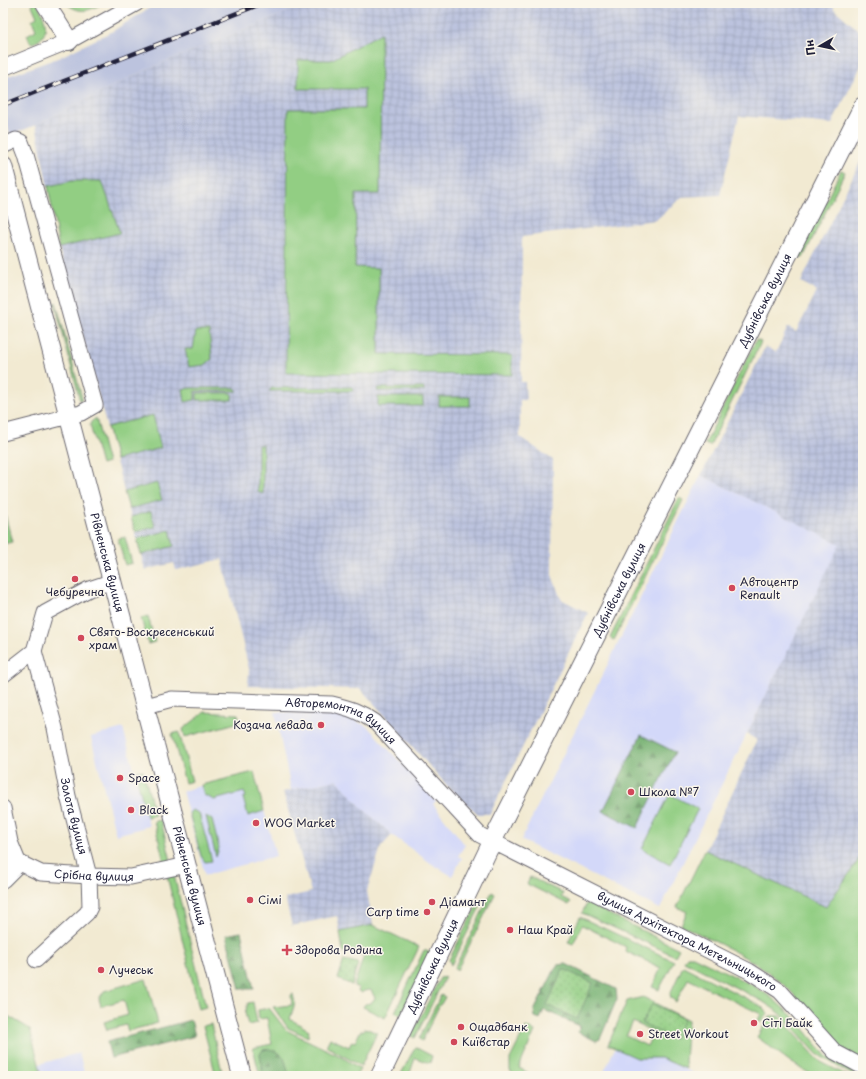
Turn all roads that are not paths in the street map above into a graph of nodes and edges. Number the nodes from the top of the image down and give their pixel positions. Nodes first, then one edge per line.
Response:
1 (45, 3) edge
2 (137, 3) edge
3 (69, 41) junction
4 (3, 68) edge
5 (863, 106) edge
6 (3, 146) edge
7 (16, 160) edge
8 (67, 409) junction
9 (3, 433) edge
10 (113, 581) junction
11 (34, 651) junction
12 (3, 676) edge
13 (146, 706) junction
14 (3, 808) edge
15 (492, 842) junction
16 (3, 856) edge
17 (19, 864) junction
18 (187, 865) junction
19 (88, 876) junction
20 (3, 880) edge
21 (36, 960) dead end
22 (863, 1067) edge
23 (242, 1076) edge
24 (380, 1076) edge

1 - 3 main road
2 - 3 street
3 - 4 street
5 - 15 main road, Дубнівська вулиця
6 - 7 street
7 - 8 main road, Рівненська вулиця
7 - 8 street
8 - 9 street
8 - 10 main road, Рівненська вулиця
10 - 11 street
10 - 13 main road, Рівненська вулиця
11 - 12 street
11 - 19 street, Золота вулиця
13 - 15 street, Авторемонтна вулиця
13 - 18 main road, Рівненська вулиця
14 - 17 street
15 - 22 street, вулиця Архітектора Метельницького
15 - 24 main road, Дубнівська вулиця
16 - 17 street, Срібна вулиця
17 - 19 street, Срібна вулиця
17 - 20 street
18 - 19 street, Срібна вулиця
18 - 23 main road, Рівненська вулиця
19 - 21 street, Золота вулиця

